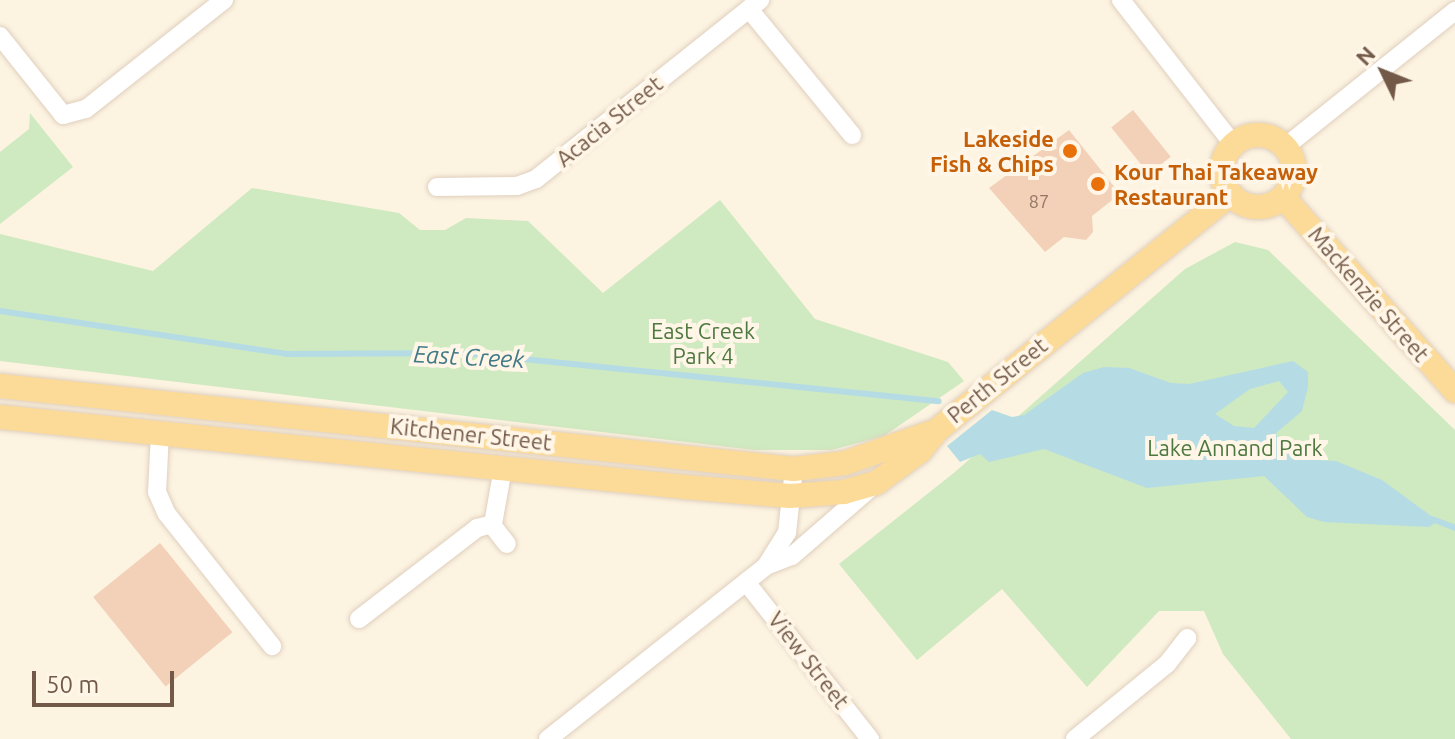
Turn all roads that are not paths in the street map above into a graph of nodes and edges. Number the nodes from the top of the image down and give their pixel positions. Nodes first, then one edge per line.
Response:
1 (224, 0) edge
2 (1121, 0) edge
3 (754, 4) edge
4 (1455, 11) edge
5 (0, 36) edge
6 (852, 135) dead end
7 (1234, 145) junction
8 (1285, 147) junction
9 (437, 187) dead end
10 (1231, 194) junction
11 (1283, 197) junction
12 (0, 386) edge
13 (1455, 391) edge
14 (0, 417) edge
15 (936, 431) junction
16 (160, 433) junction
17 (503, 468) junction
18 (794, 469) junction
19 (876, 483) junction
20 (790, 496) junction
21 (492, 525) junction
22 (507, 544) dead end
23 (766, 566) junction
24 (746, 582) junction
25 (359, 619) dead end
26 (1187, 638) dead end
27 (272, 646) dead end
28 (548, 739) edge
29 (870, 739) edge
30 (1075, 739) edge

1 - 5 street
2 - 7 street
3 - 6 street
3 - 9 street, Acacia Street
4 - 8 street
7 - 8 main road
7 - 10 main road
8 - 11 main road
10 - 11 main road
10 - 15 main road, Perth Street
11 - 13 main road, Mackenzie Street
12 - 18 main road, Kitchener Street
14 - 16 main road, Kitchener Street
15 - 18 main road, Kitchener Street
15 - 19 main road, Perth Street
16 - 17 main road, Kitchener Street
16 - 27 street
17 - 20 main road, Kitchener Street
17 - 21 street
18 - 20 street, Perth Street
19 - 20 main road, Kitchener Street
19 - 23 street, Perth Street
20 - 23 street, Perth Street
21 - 22 street
21 - 25 street
23 - 24 street, Perth Street
24 - 28 street, Perth Street
24 - 29 street, View Street
26 - 30 street

